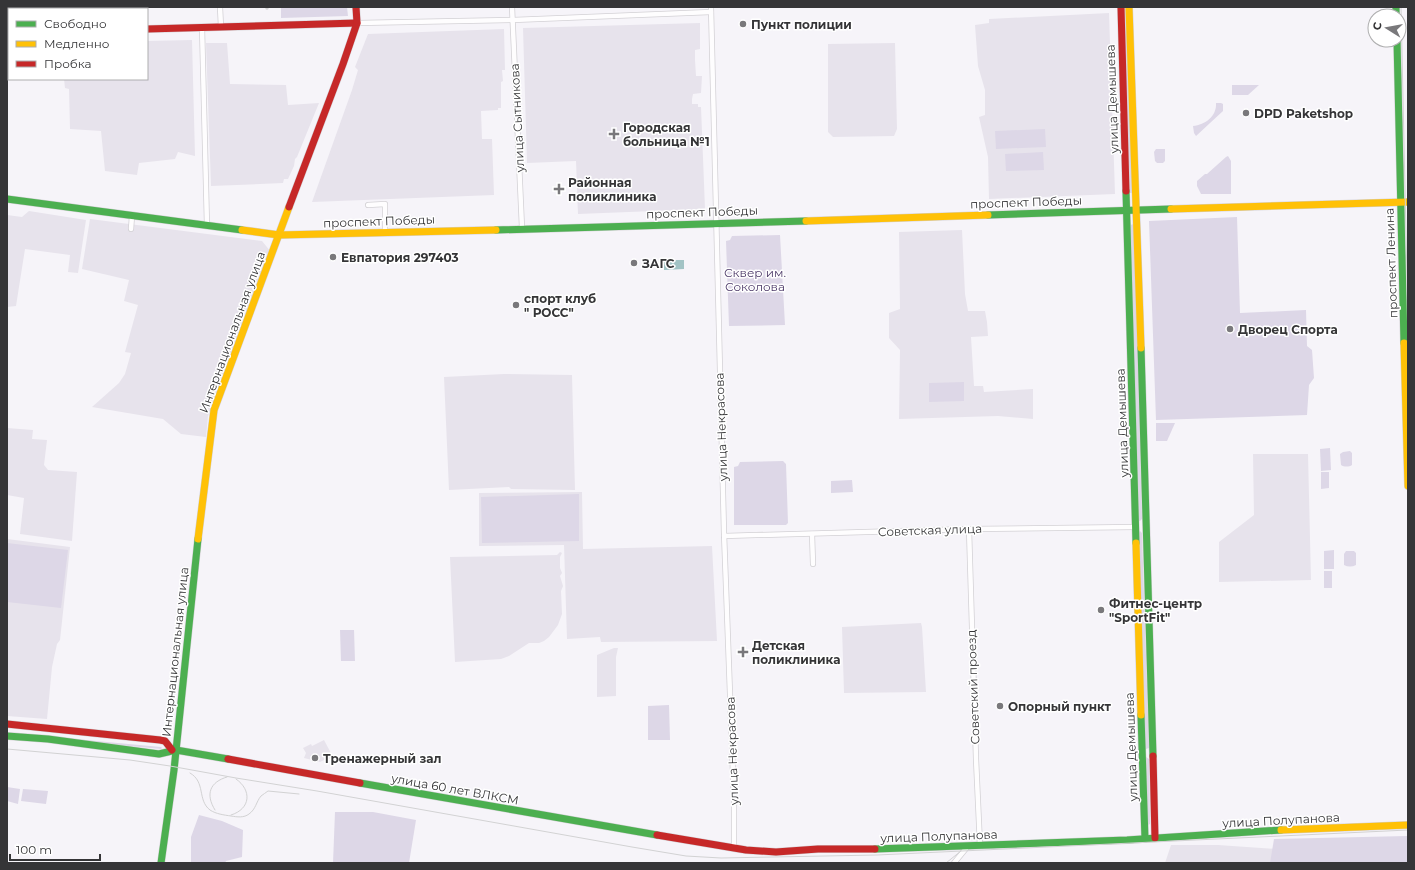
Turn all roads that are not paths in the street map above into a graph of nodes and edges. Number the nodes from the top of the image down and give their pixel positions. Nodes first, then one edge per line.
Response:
1 (220, 7) edge
2 (356, 7) edge
3 (512, 7) edge
4 (1121, 7) edge
5 (1129, 7) edge
6 (711, 9) edge
7 (513, 20) junction
8 (357, 23) junction
9 (202, 27) junction
10 (221, 27) junction
11 (148, 30) edge
12 (1397, 48) edge
13 (7, 199) edge
14 (1404, 202) edge
15 (368, 205) dead end
16 (1137, 209) junction
17 (1127, 210) junction
18 (132, 216) junction
19 (715, 222) junction
20 (207, 226) junction
21 (522, 228) junction
22 (131, 229) dead end
23 (385, 232) junction
24 (279, 235) junction
25 (1408, 486) edge
26 (1145, 524) junction
27 (1135, 527) junction
28 (969, 529) junction
29 (812, 534) junction
30 (724, 536) junction
31 (813, 564) dead end
32 (7, 724) edge
33 (7, 736) edge
34 (174, 750) junction
35 (1143, 754) junction
36 (1152, 754) junction
37 (1408, 826) edge
38 (1155, 838) junction
39 (1145, 839) junction
40 (968, 846) junction
41 (980, 846) junction
42 (734, 848) junction
43 (161, 863) edge
44 (954, 863) edge

1 - 10 street
2 - 8 street, Интернациональная улица
3 - 7 street, улица Сытникова
4 - 17 street, улица Демышева
5 - 16 street, улица Демышева
6 - 7 street
6 - 19 street, улица Некрасова
7 - 8 street
7 - 21 street, улица Сытникова
8 - 10 street
8 - 24 street, Интернациональная улица
9 - 10 street
9 - 11 street
9 - 20 street
12 - 14 street, проспект Ленина
13 - 18 street, проспект Победы
14 - 16 street, проспект Победы
14 - 25 street, проспект Ленина
15 - 23 street
16 - 17 street, проспект Победы
16 - 26 street, улица Демышева
17 - 19 street, проспект Победы
17 - 27 street, улица Демышева
18 - 20 street, проспект Победы
18 - 22 street
19 - 21 street, проспект Победы
19 - 30 street, улица Некрасова
20 - 24 street, проспект Победы
21 - 23 street, проспект Победы
23 - 24 street, проспект Победы
24 - 34 street, Интернациональная улица
26 - 27 street
26 - 36 street, улица Демышева
27 - 28 street, Советская улица
27 - 35 street, улица Демышева
28 - 29 street, Советская улица
28 - 41 street, Советский проезд
29 - 30 street, Советская улица
29 - 31 street
30 - 42 street, улица Некрасова
32 - 34 street, улица 60 лет ВЛКСМ
33 - 34 street, улица 60 лет ВЛКСМ
34 - 42 street, улица 60 лет ВЛКСМ
34 - 43 street, Интернациональная улица
35 - 36 street
35 - 39 street, улица Демышева
36 - 38 street, улица Демышева
37 - 38 street, улица Полупанова
38 - 39 street, улица Полупанова
39 - 41 street, улица Полупанова
40 - 41 street, улица Полупанова
40 - 42 street, улица Полупанова
40 - 44 street

